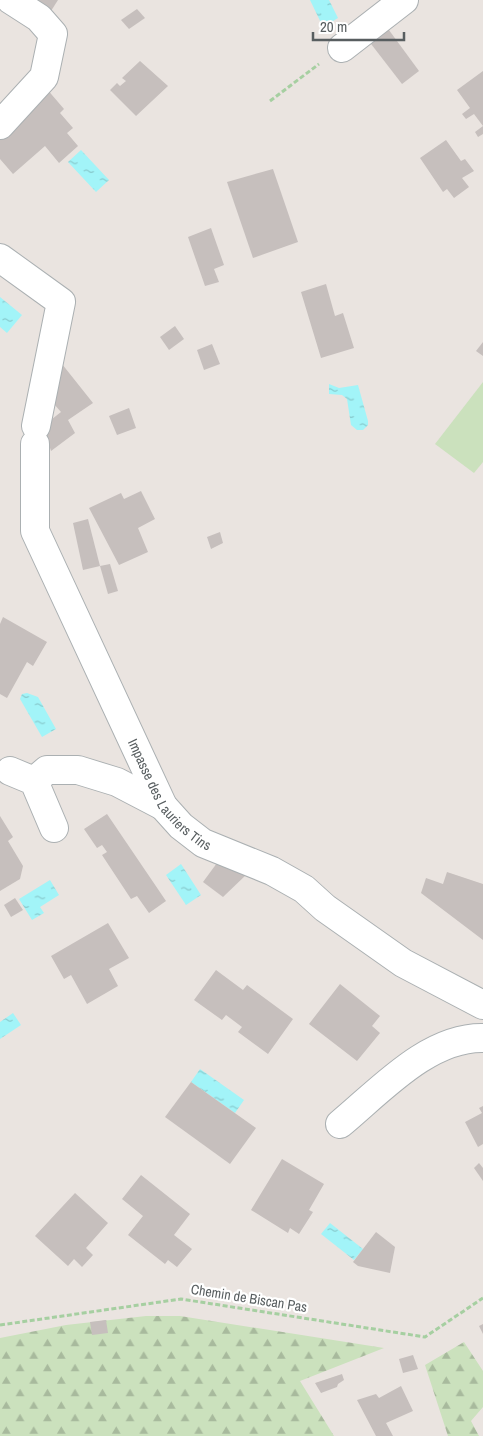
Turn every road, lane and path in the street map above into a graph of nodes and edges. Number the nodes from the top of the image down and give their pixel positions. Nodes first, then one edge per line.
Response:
1 (11, 0) edge
2 (404, 0) edge
3 (342, 48) joint
4 (270, 101) dead end
5 (0, 125) edge
6 (0, 258) edge
7 (163, 806) junction
8 (54, 828) dead end
9 (483, 1005) edge
10 (483, 1038) edge
11 (340, 1124) dead end
12 (483, 1298) edge
13 (0, 1325) edge

1 - 5 street
2 - 3 street
3 - 4 path
6 - 7 street, Impasse des Lauriers Tins
7 - 8 street
7 - 9 street, Impasse des Lauriers Tins
10 - 11 street
12 - 13 path, Chemin de Biscan Pas

